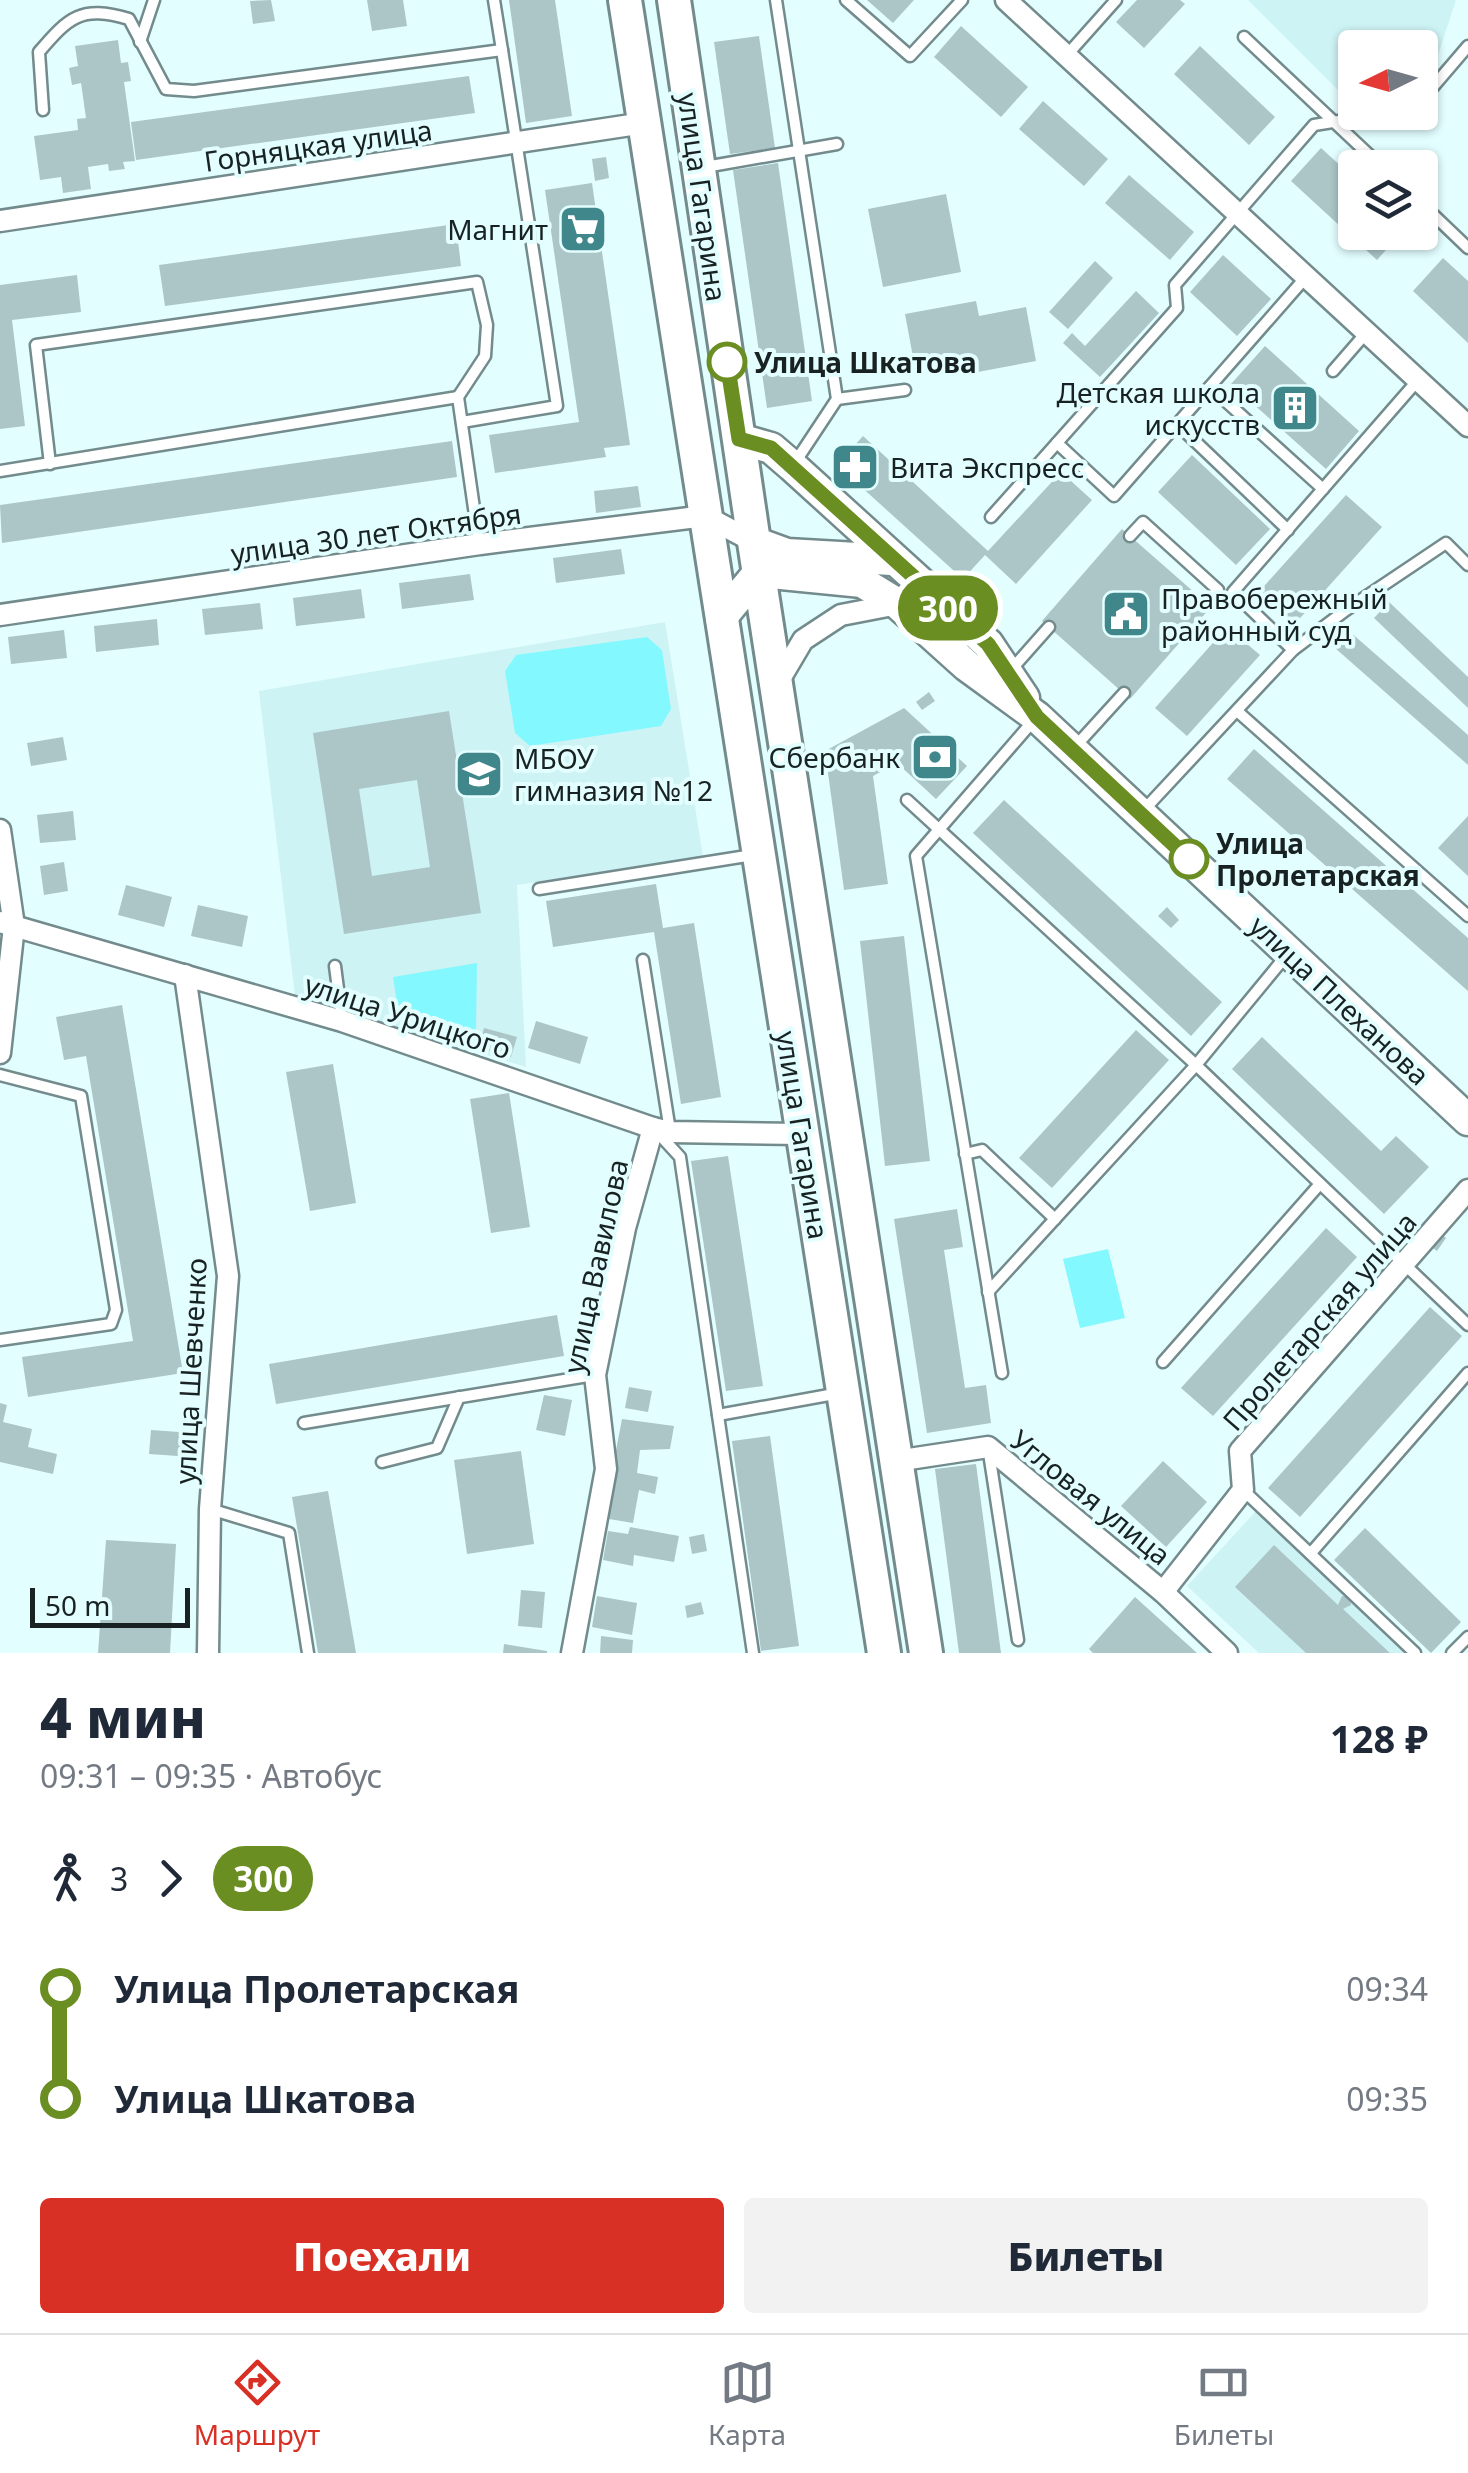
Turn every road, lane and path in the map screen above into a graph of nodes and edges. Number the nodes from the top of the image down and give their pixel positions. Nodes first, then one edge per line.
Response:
1 (154, 0) edge
2 (494, 0) edge
3 (625, 0) edge
4 (674, 0) edge
5 (776, 0) edge
6 (846, 0) edge
7 (962, 0) edge
8 (1006, 0) edge
9 (1116, 0) edge
10 (1244, 37) dead end
11 (140, 42) junction
12 (1468, 46) edge
13 (502, 50) junction
14 (1066, 56) junction
15 (1438, 81) edge
16 (43, 110) dead end
17 (644, 122) junction
18 (1338, 122) edge
19 (1335, 123) junction
20 (517, 144) junction
21 (837, 144) dead end
22 (1364, 150) edge
23 (799, 151) junction
24 (699, 168) junction
25 (1236, 213) junction
26 (1438, 219) edge
27 (0, 220) edge
28 (1468, 248) edge
29 (1306, 277) junction
30 (1366, 333) junction
31 (1333, 371) dead end
32 (1418, 380) junction
33 (1210, 386) junction
34 (905, 390) dead end
35 (458, 398) junction
36 (837, 400) junction
37 (462, 422) junction
38 (1177, 424) junction
39 (1468, 426) edge
40 (739, 439) junction
41 (1057, 443) junction
42 (50, 464) junction
43 (792, 466) junction
44 (0, 472) edge
45 (1323, 490) junction
46 (705, 516) junction
47 (990, 517) dead end
48 (1288, 530) junction
49 (1130, 536) dead end
50 (480, 544) junction
51 (756, 557) junction
52 (892, 560) junction
53 (1468, 564) edge
54 (1206, 603) dead end
55 (898, 604) junction
56 (0, 615) edge
57 (721, 618) junction
58 (1049, 627) dead end
59 (1293, 650) junction
60 (1008, 673) junction
61 (776, 686) junction
62 (1124, 693) dead end
63 (1237, 710) junction
64 (1037, 717) junction
65 (1072, 750) junction
66 (908, 800) dead end
67 (1141, 814) junction
68 (938, 829) junction
69 (0, 830) edge
70 (758, 854) junction
71 (539, 889) dead end
72 (1468, 916) edge
73 (7, 924) edge
74 (1289, 953) junction
75 (643, 960) dead end
76 (336, 966) dead end
77 (185, 974) junction
78 (342, 1021) junction
79 (0, 1053) edge
80 (1196, 1065) junction
81 (0, 1075) edge
82 (1468, 1120) edge
83 (661, 1130) junction
84 (802, 1134) junction
85 (848, 1150) junction
86 (965, 1154) junction
87 (1320, 1185) junction
88 (1468, 1190) edge
89 (1055, 1218) junction
90 (1404, 1266) junction
91 (988, 1292) junction
92 (1468, 1325) edge
93 (0, 1340) edge
94 (1163, 1362) dead end
95 (1002, 1373) dead end
96 (1468, 1373) edge
97 (595, 1375) junction
98 (843, 1392) junction
99 (460, 1398) junction
100 (718, 1416) junction
101 (304, 1423) dead end
102 (988, 1447) junction
103 (896, 1461) junction
104 (382, 1462) dead end
105 (1243, 1490) junction
106 (210, 1509) junction
107 (1311, 1554) junction
108 (1163, 1592) junction
109 (1468, 1637) edge
110 (1018, 1640) dead end
111 (208, 1653) edge
112 (308, 1653) edge
113 (572, 1653) edge
114 (753, 1653) edge
115 (884, 1653) edge
116 (926, 1653) edge
117 (1227, 1653) edge
118 (1415, 1653) edge
119 (1452, 1653) edge

1 - 11 lane
2 - 13 lane
3 - 17 main road, улица Гагарина
4 - 24 main road, улица Гагарина
5 - 23 lane
6 - 7 lane
8 - 14 street
9 - 14 lane
10 - 19 lane
11 - 13 lane
11 - 16 lane
12 - 15 lane
13 - 20 lane
14 - 25 street
17 - 20 street, Горняцкая улица
17 - 46 main road, улица Гагарина
18 - 19 lane
19 - 22 lane
19 - 25 lane
20 - 27 street, Горняцкая улица
20 - 37 lane
21 - 23 lane
23 - 24 lane
23 - 36 lane
24 - 40 main road, улица Гагарина
25 - 29 street
25 - 41 lane
26 - 28 lane
29 - 30 street
29 - 33 lane
30 - 31 lane
30 - 32 street
32 - 39 street
32 - 45 lane
33 - 38 lane
33 - 45 lane
34 - 36 lane
35 - 37 lane
35 - 42 lane
35 - 42 lane
36 - 43 lane
37 - 50 lane
38 - 41 lane
38 - 48 lane
40 - 43 main road, улица Плеханова
40 - 51 main road, улица Гагарина
41 - 47 lane
42 - 44 lane
43 - 52 main road, улица Плеханова
45 - 48 lane
46 - 50 street, улица 30 лет Октября
46 - 51 main road
46 - 57 main road, улица Гагарина
48 - 59 lane
49 - 54 lane
50 - 56 street, улица 30 лет Октября
51 - 52 main road
51 - 55 main road, улица Плеханова
51 - 57 main road
51 - 61 main road, улица Гагарина
52 - 60 main road, улица Плеханова
53 - 59 lane
55 - 61 street
55 - 64 main road, улица Плеханова
57 - 70 main road, улица Гагарина
58 - 60 lane
59 - 63 lane
60 - 64 main road, улица Плеханова
61 - 85 main road, улица Гагарина
62 - 65 lane
63 - 67 lane
63 - 72 lane
64 - 65 main road, улица Плеханова
64 - 68 lane
65 - 67 main road, улица Плеханова
66 - 68 lane
67 - 74 main road, улица Плеханова
68 - 80 lane
68 - 86 lane
69 - 73 street
70 - 71 lane
70 - 84 main road, улица Гагарина
73 - 77 street, улица Урицкого
73 - 79 street
74 - 80 lane
74 - 82 main road, улица Плеханова
75 - 83 lane
76 - 78 lane
77 - 78 street, улица Урицкого
77 - 106 street, улица Шевченко
78 - 83 street, улица Урицкого
80 - 87 lane
80 - 89 lane
81 - 93 lane
83 - 84 street, улица Урицкого
83 - 97 street, улица Вавилова
83 - 100 lane
84 - 85 main road
84 - 98 main road, улица Гагарина
85 - 103 main road, улица Гагарина
86 - 89 lane
86 - 91 lane
87 - 90 lane
87 - 94 lane
88 - 90 street, Пролетарская улица
89 - 91 lane
90 - 92 lane
90 - 105 street, Пролетарская улица
91 - 95 lane
96 - 107 lane
97 - 99 lane
97 - 113 street, улица Вавилова
98 - 100 lane
98 - 115 main road, улица Гагарина
99 - 101 lane
99 - 104 lane
100 - 114 lane
102 - 103 street, Угловая улица
102 - 108 street, Угловая улица
102 - 110 lane
103 - 116 main road, улица Гагарина
105 - 107 lane
105 - 108 street
106 - 111 street, улица Шевченко
106 - 112 lane
107 - 118 lane
108 - 117 street, Угловая улица
109 - 119 lane

